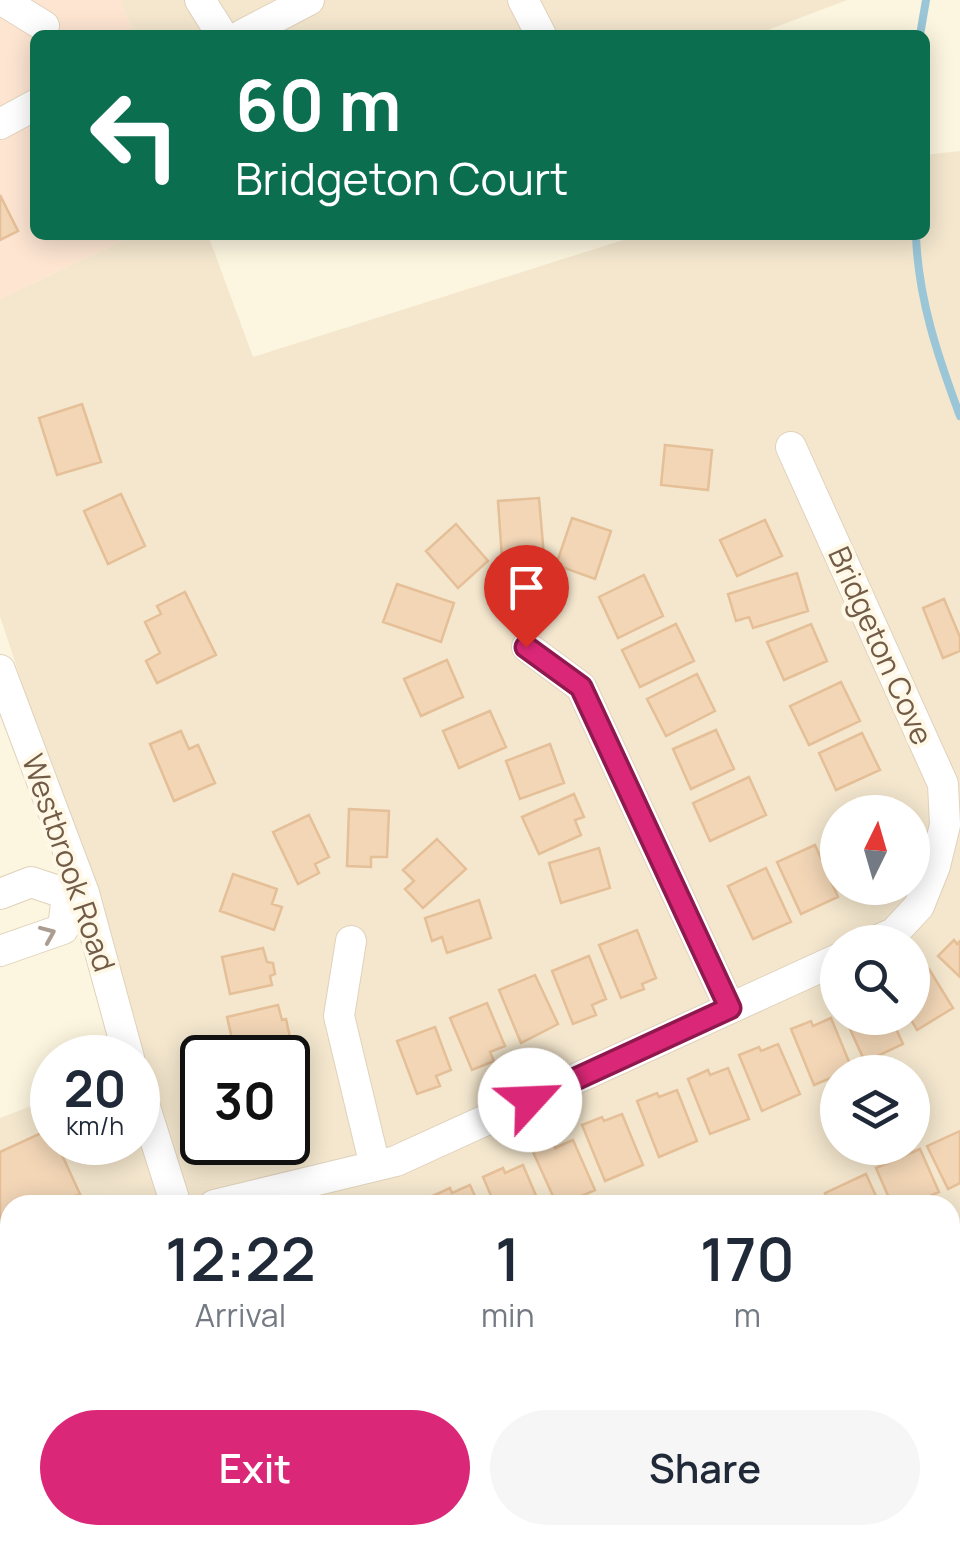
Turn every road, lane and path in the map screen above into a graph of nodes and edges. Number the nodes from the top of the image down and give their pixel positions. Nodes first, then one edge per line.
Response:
1 (2, 0) edge
2 (200, 0) edge
3 (309, 0) edge
4 (522, 0) edge
5 (46, 20) edge
6 (219, 30) edge
7 (252, 30) edge
8 (538, 30) edge
9 (30, 108) edge
10 (0, 124) edge
11 (791, 447) dead end
12 (526, 647) dead end
13 (0, 670) edge
14 (0, 894) edge
15 (76, 894) junction
16 (901, 925) edge
17 (350, 941) dead end
18 (0, 950) edge
19 (820, 967) edge
20 (730, 1008) junction
21 (122, 1035) edge
22 (160, 1155) edge
23 (374, 1166) junction
24 (173, 1195) edge
25 (255, 1195) edge

1 - 5 street
2 - 6 street
3 - 7 street
4 - 8 street
9 - 10 street
11 - 16 street, Bridgeton Cove
12 - 20 street
13 - 15 street, Westbrook Road
14 - 15 street
18 -> 15 street
15 - 21 street, Westbrook Road
17 - 23 street
19 - 20 street
20 - 23 street
22 - 24 street
23 - 25 street

